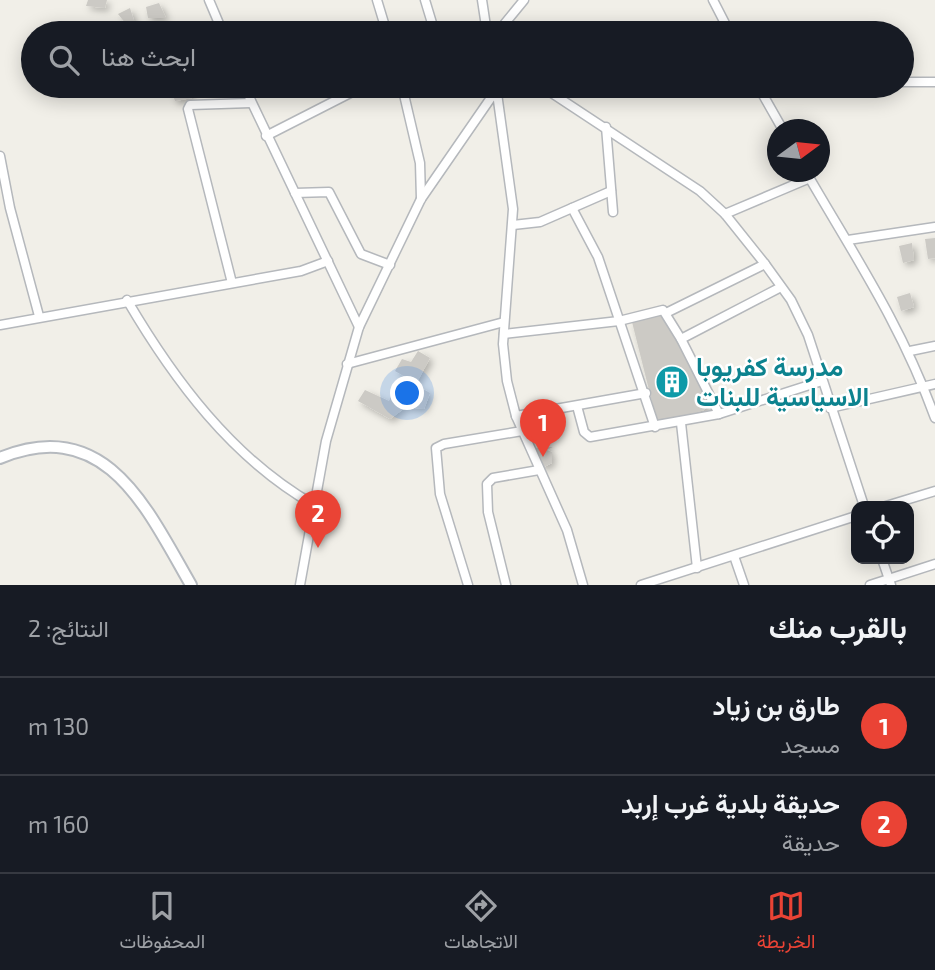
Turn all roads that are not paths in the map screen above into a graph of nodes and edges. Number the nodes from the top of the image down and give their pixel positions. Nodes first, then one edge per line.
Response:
1 (209, 0) edge
2 (377, 0) edge
3 (425, 0) edge
4 (482, 0) edge
5 (524, 0) edge
6 (713, 0) edge
7 (218, 21) edge
8 (383, 21) edge
9 (431, 21) edge
10 (485, 21) edge
11 (507, 21) edge
12 (724, 21) edge
13 (914, 82) edge
14 (935, 82) edge
15 (249, 98) edge
16 (340, 98) edge
17 (405, 98) edge
18 (489, 98) edge
19 (499, 98) edge
20 (560, 98) edge
21 (764, 98) edge
22 (251, 103) junction
23 (777, 119) edge
24 (606, 127) junction
25 (266, 136) junction
26 (0, 156) edge
27 (793, 182) edge
28 (812, 182) edge
29 (611, 191) junction
30 (295, 193) junction
31 (421, 198) junction
32 (572, 208) junction
33 (613, 212) dead end
34 (725, 214) junction
35 (513, 225) junction
36 (935, 227) edge
37 (848, 240) junction
38 (328, 261) junction
39 (765, 264) junction
40 (390, 265) junction
41 (232, 283) junction
42 (781, 287) junction
43 (127, 300) junction
44 (666, 313) junction
45 (39, 316) junction
46 (619, 321) junction
47 (504, 323) junction
48 (0, 325) edge
49 (359, 327) junction
50 (504, 334) junction
51 (681, 339) junction
52 (935, 346) edge
53 (910, 351) junction
54 (347, 364) junction
55 (822, 381) junction
56 (935, 384) edge
57 (924, 386) junction
58 (646, 393) junction
59 (577, 406) junction
60 (830, 408) junction
61 (719, 414) junction
62 (516, 416) junction
63 (935, 418) edge
64 (681, 423) junction
65 (655, 427) junction
66 (522, 431) junction
67 (0, 458) edge
68 (539, 470) junction
69 (935, 491) edge
70 (862, 501) edge
71 (902, 501) edge
72 (314, 505) junction
73 (851, 518) edge
74 (734, 556) junction
75 (883, 564) edge
76 (935, 565) edge
77 (697, 568) junction
78 (890, 582) edge
79 (191, 585) edge
80 (300, 585) edge
81 (468, 585) edge
82 (506, 585) edge
83 (583, 585) edge
84 (641, 585) edge
85 (744, 585) edge
86 (870, 585) edge

1 - 7 street
2 - 8 street
3 - 9 street
4 - 10 street
5 - 11 street
6 - 12 street
13 - 14 street
15 - 22 street
16 - 25 street
17 - 31 street
18 - 31 street
19 - 35 street
20 - 24 street
21 - 23 street
22 - 25 street
22 - 41 street
24 - 29 street
24 - 34 street
25 - 30 street
26 - 45 street
27 - 34 street
28 - 37 street
29 - 32 street
29 - 33 street
30 - 38 street
30 - 40 street
31 - 40 street
32 - 35 street
32 - 46 street
34 - 39 street
35 - 47 street
36 - 37 street
37 - 53 street
38 - 41 street
38 - 49 street
39 - 42 street
39 - 44 street
40 - 49 street
41 - 43 street
42 - 51 street
42 - 55 street
43 - 45 street
43 - 72 street
44 - 46 street
44 - 51 street
45 - 48 street
46 - 50 street
46 - 58 street
47 - 50 street
47 - 54 street
49 - 54 street
50 - 62 street
51 - 61 street
52 - 53 street
53 - 57 street
54 - 72 street
55 - 60 street
55 - 61 street
56 - 57 street
57 - 60 street
57 - 63 street
58 - 59 street
58 - 65 street
59 - 62 street
59 - 65 street
60 - 70 street
61 - 64 street
62 - 66 street
64 - 65 street
64 - 77 street
66 - 68 street
66 - 81 street
67 - 79 main road
68 - 82 street
68 - 83 street
69 - 71 street
72 - 80 street
73 - 74 street
74 - 77 street
74 - 85 street
75 - 78 street
76 - 78 street
77 - 84 street
78 - 86 street

